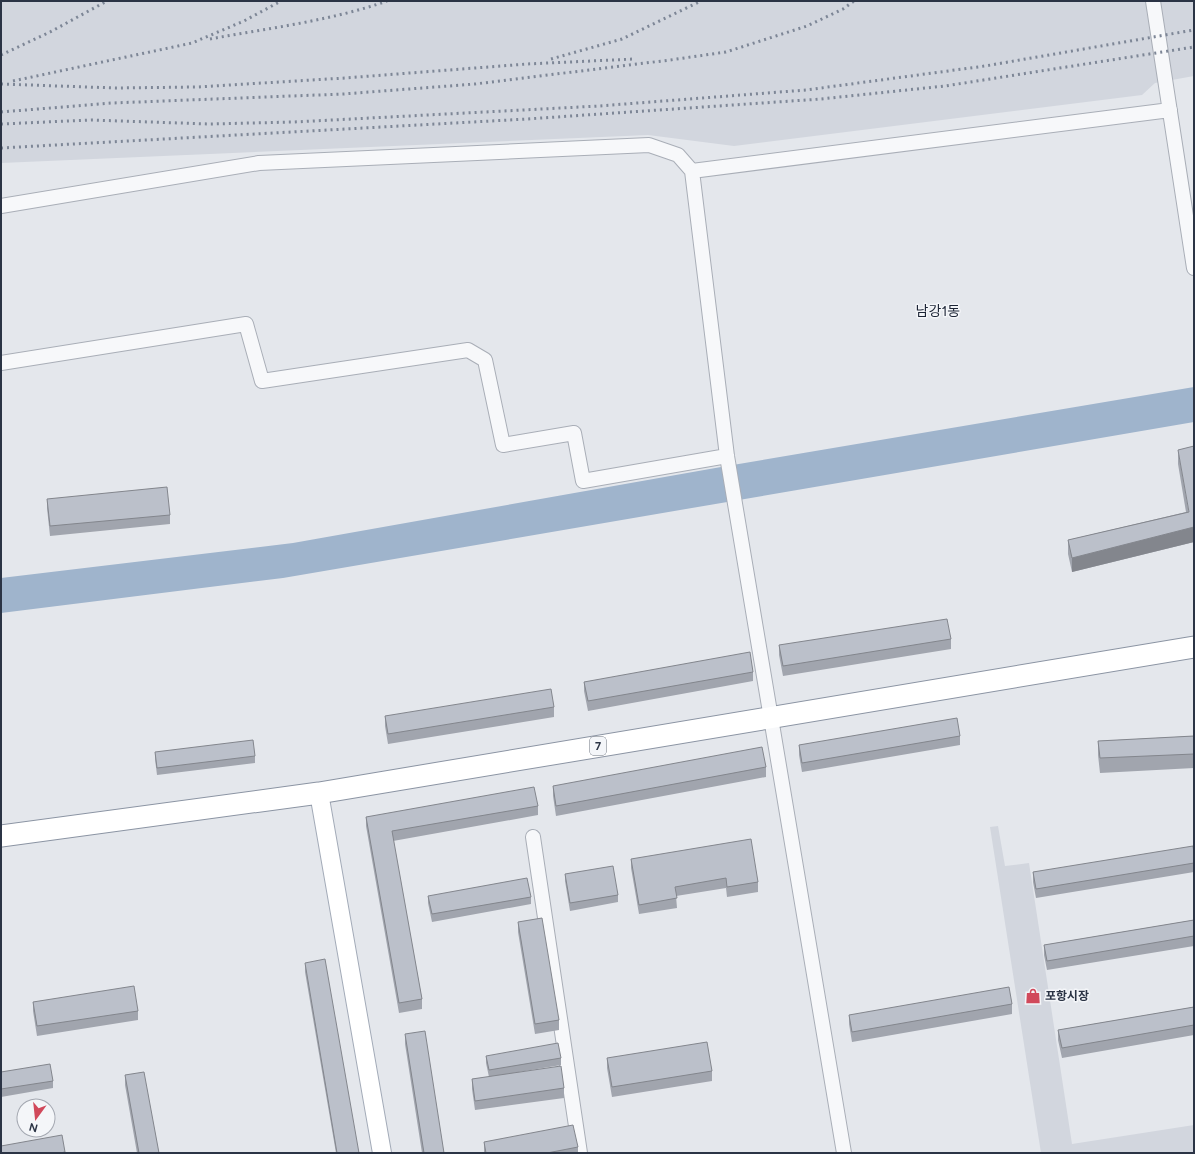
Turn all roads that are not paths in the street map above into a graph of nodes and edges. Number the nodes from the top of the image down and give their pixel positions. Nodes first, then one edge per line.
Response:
1 (1153, 1) edge
2 (1170, 110) junction
3 (692, 171) junction
4 (1, 206) edge
5 (1194, 268) edge
6 (1, 363) edge
7 (727, 456) junction
8 (1194, 647) edge
9 (770, 718) junction
10 (318, 793) junction
11 (1, 836) edge
12 (533, 838) dead end
13 (382, 1153) edge
14 (580, 1153) edge
15 (844, 1153) edge

1 - 2 street
2 - 3 street
2 - 5 street
3 - 4 street
3 - 7 street
6 - 7 street
7 - 9 street
8 - 9 highway, 7
9 - 10 highway, 7
9 - 15 street
10 - 11 highway, 7
10 - 13 main road
12 - 14 street

